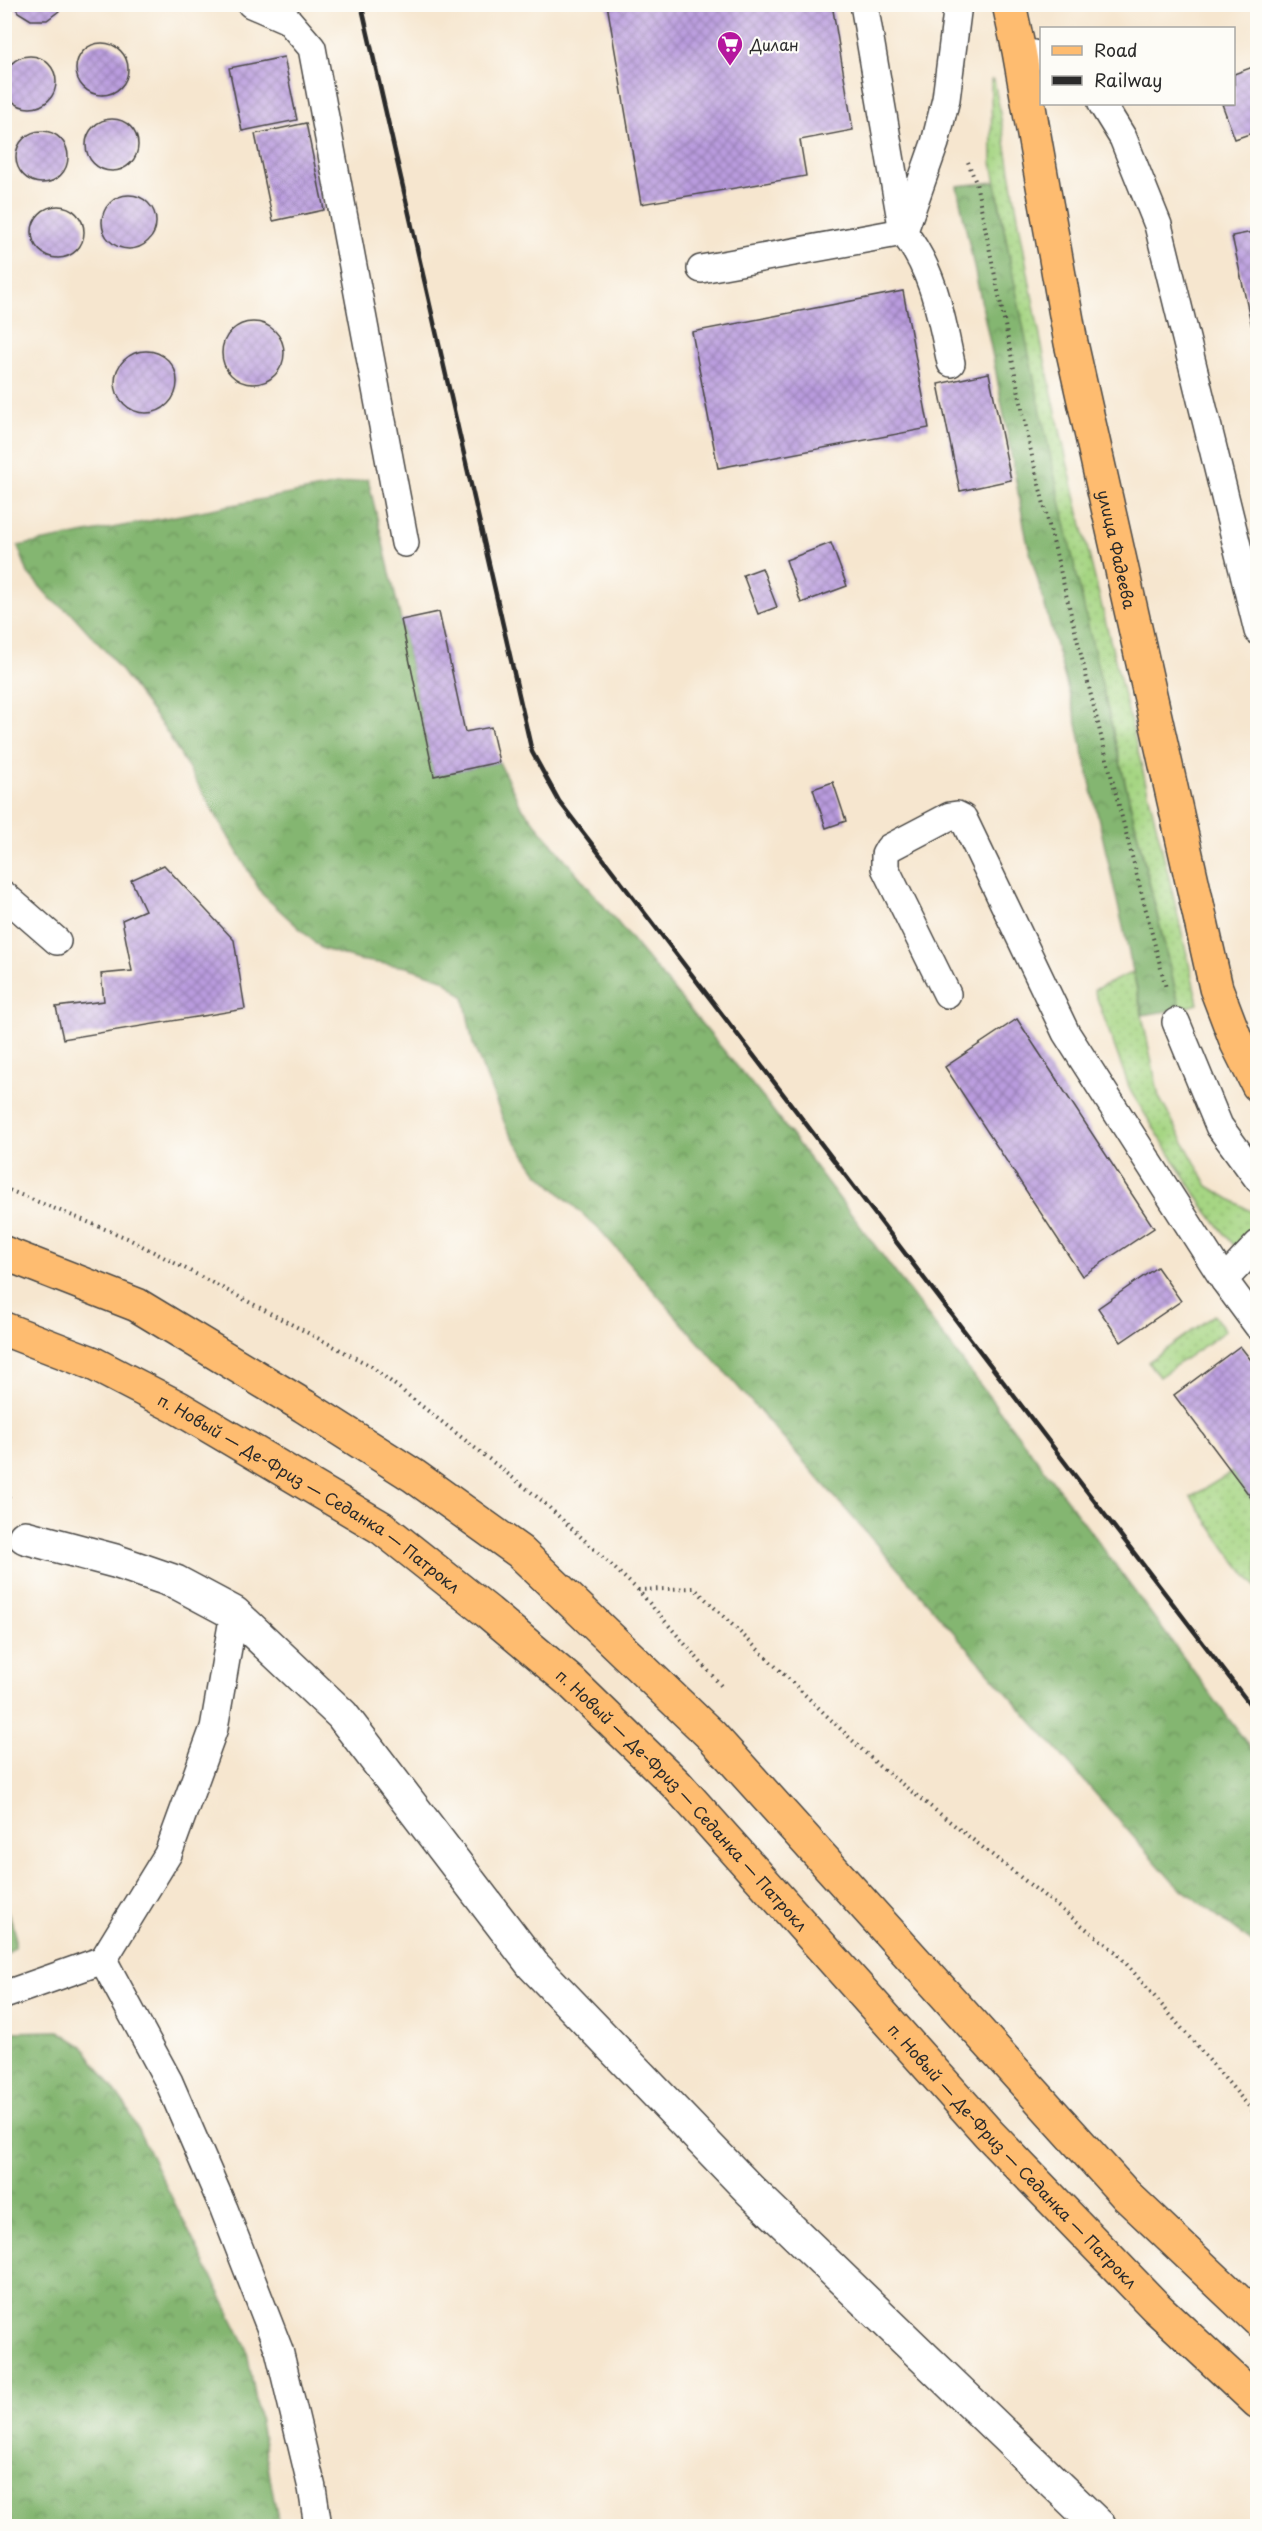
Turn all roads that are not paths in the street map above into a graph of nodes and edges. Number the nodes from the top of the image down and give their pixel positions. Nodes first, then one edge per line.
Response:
1 (251, 4) edge
2 (864, 4) edge
3 (958, 4) edge
4 (1009, 4) edge
5 (1030, 54) edge
6 (1103, 105) edge
7 (903, 232) junction
8 (701, 268) dead end
9 (951, 363) dead end
10 (405, 543) dead end
11 (1257, 631) edge
12 (5, 898) edge
13 (57, 941) dead end
14 (947, 994) dead end
15 (1176, 1022) road end
16 (1257, 1085) edge
17 (1257, 1179) edge
18 (1257, 1244) edge
19 (4, 1253) edge
20 (1224, 1280) junction
21 (1257, 1326) edge
22 (4, 1329) edge
23 (15, 1536) edge
24 (234, 1613) junction
25 (103, 1960) junction
26 (4, 1995) edge
27 (1257, 2320) edge
28 (1257, 2402) edge
29 (318, 2526) edge
30 (1099, 2526) edge

1 - 10 lane
2 - 7 lane
3 - 7 lane
4 - 5 main road, улица Фадеева
5 - 16 main road, улица Фадеева
6 - 11 lane
7 - 8 lane
7 - 9 lane
12 - 13 lane
14 - 20 lane
15 - 17 lane
18 - 20 lane
19 - 27 main road
20 - 21 lane
22 - 28 main road, п. Новый — Де-Фриз — Седанка — Патрокл
23 - 24 street
24 - 25 lane
24 - 30 street
25 - 26 lane
25 - 29 lane

